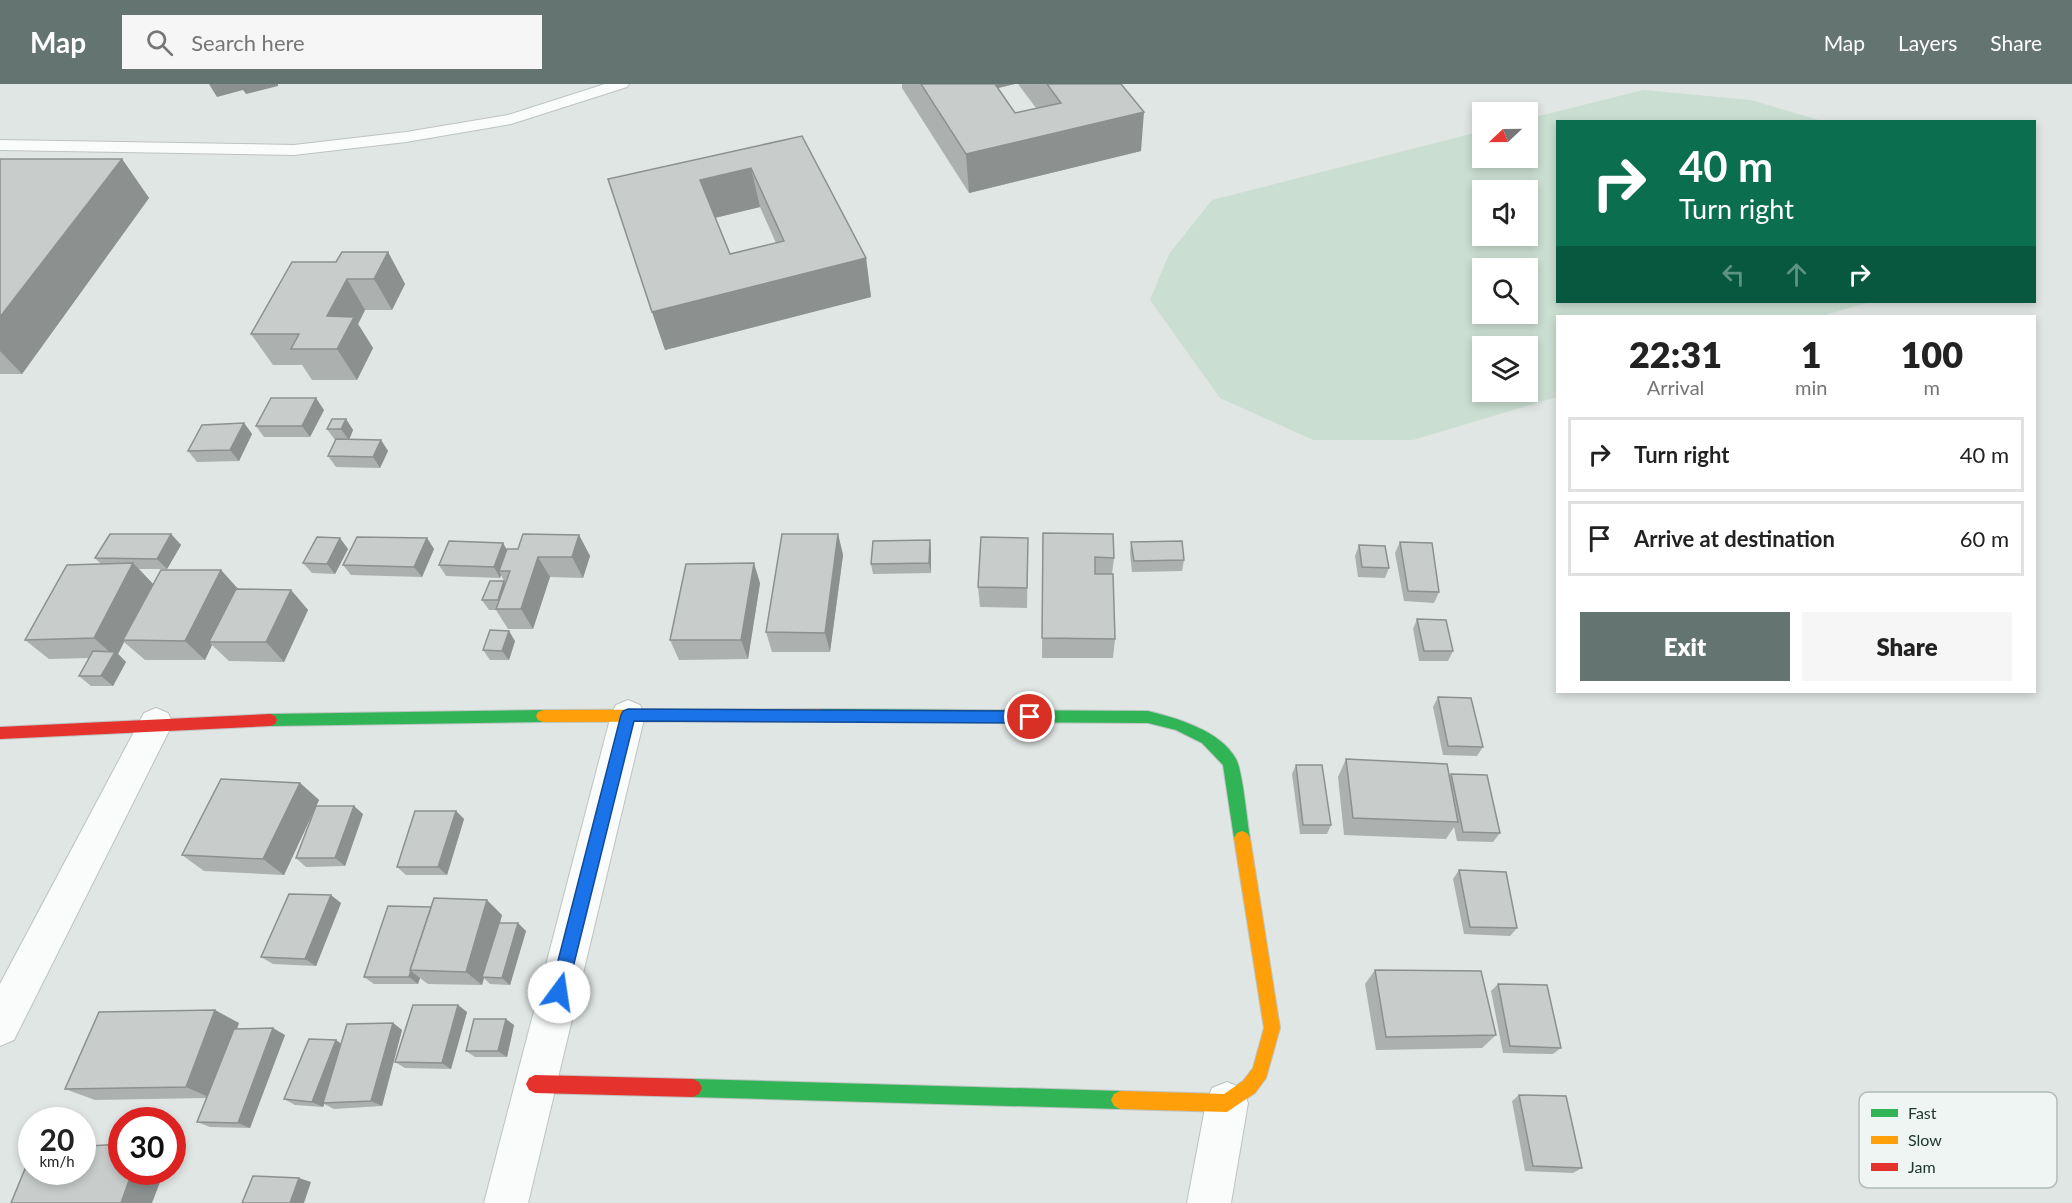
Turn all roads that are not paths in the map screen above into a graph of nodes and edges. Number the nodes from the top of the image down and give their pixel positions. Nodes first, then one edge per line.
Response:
1 (621, 84) edge
2 (0, 145) edge
3 (628, 715) junction
4 (156, 723) junction
5 (0, 733) edge
6 (0, 1026) edge
7 (535, 1084) junction
8 (1227, 1102) junction
9 (506, 1203) edge
10 (1209, 1203) edge

1 - 2 lane
3 - 4 street
3 - 7 street
3 - 8 street
4 - 5 street
4 - 6 street
7 - 8 street
7 - 9 street
8 - 10 street

